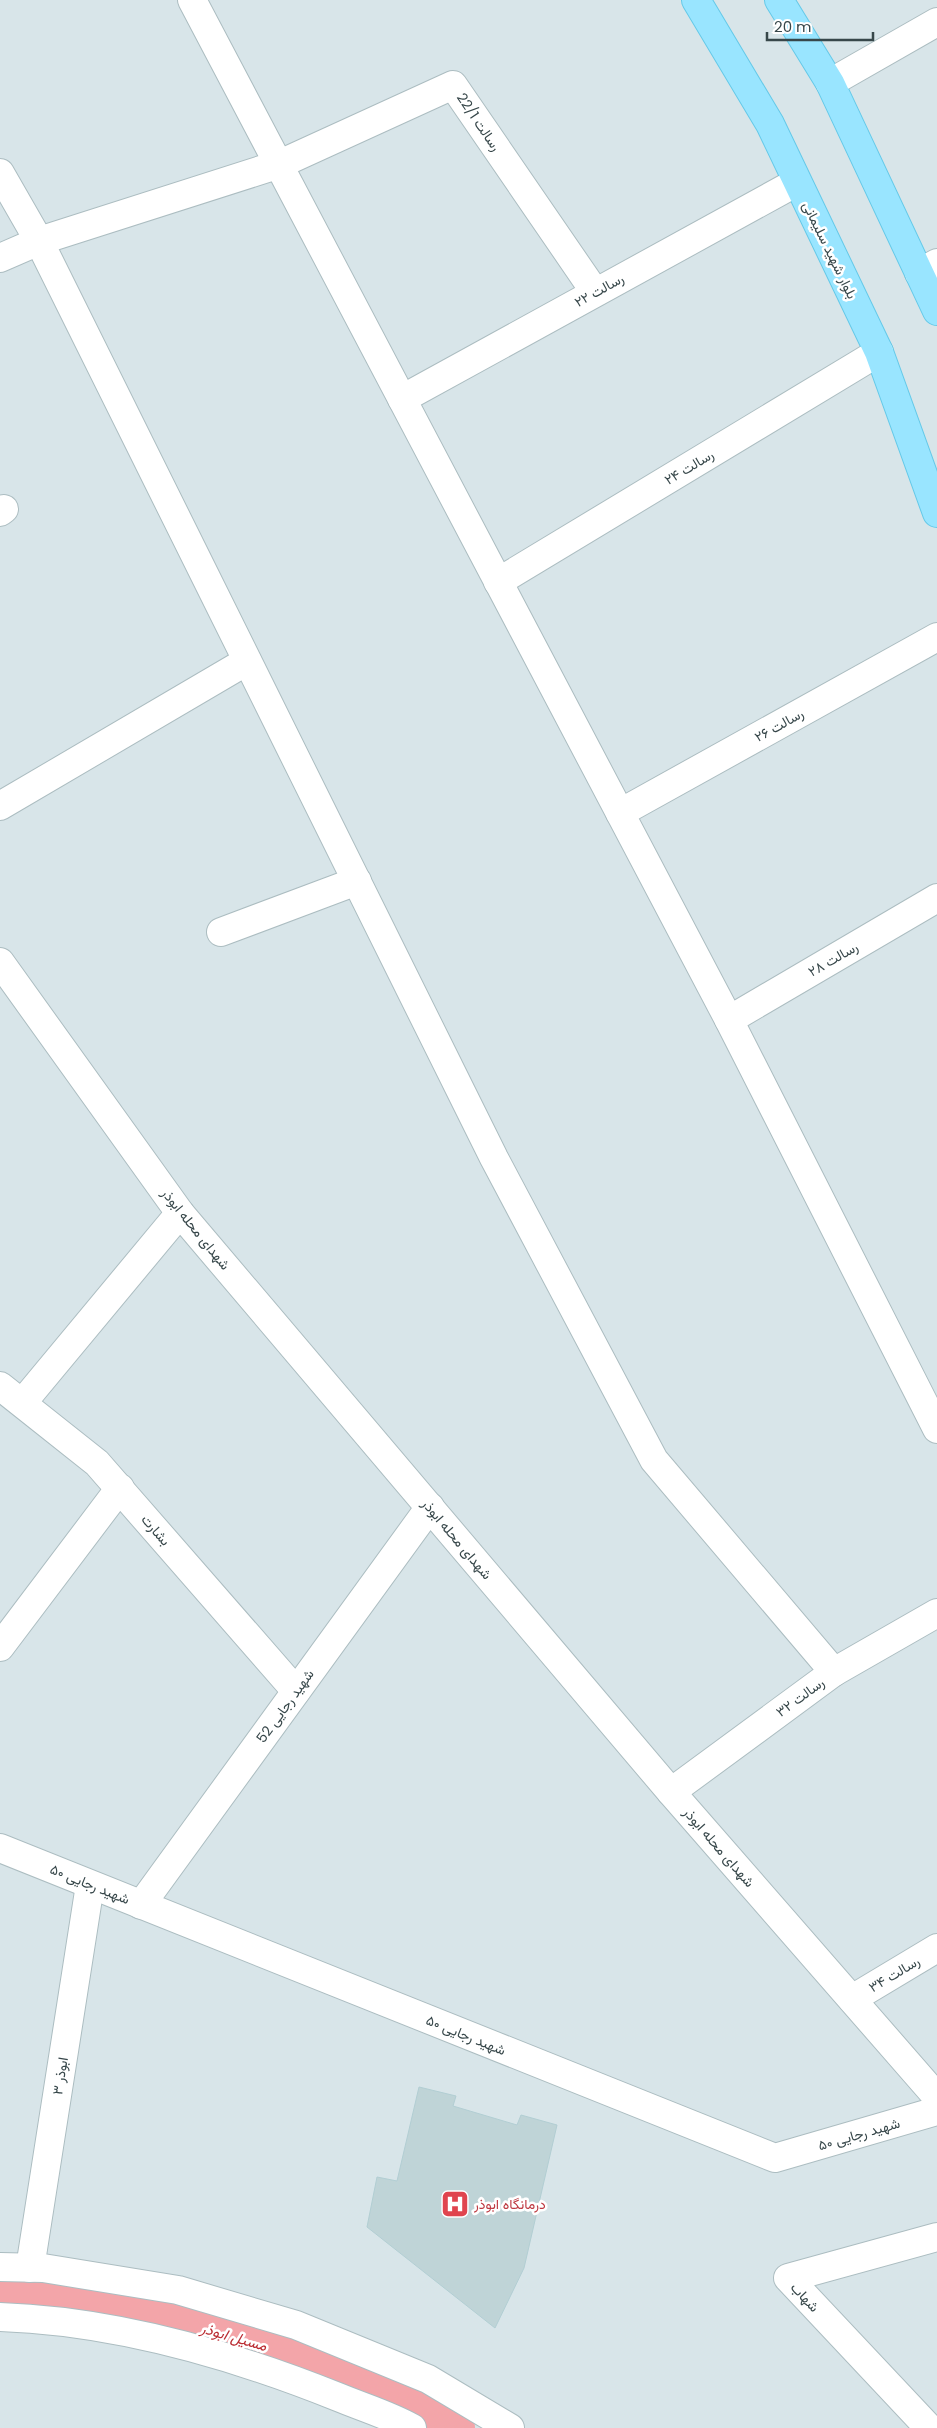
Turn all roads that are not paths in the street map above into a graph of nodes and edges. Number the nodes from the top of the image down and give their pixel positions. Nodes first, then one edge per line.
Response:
1 (192, 0) edge
2 (696, 0) edge
3 (779, 0) edge
4 (937, 22) edge
5 (830, 83) junction
6 (280, 164) junction
7 (0, 173) edge
8 (797, 182) junction
9 (39, 241) junction
10 (0, 258) edge
11 (928, 268) edge
12 (595, 292) junction
13 (937, 311) edge
14 (879, 352) junction
15 (402, 398) junction
16 (937, 513) edge
17 (498, 582) junction
18 (937, 637) edge
19 (247, 661) junction
20 (0, 806) edge
21 (620, 814) junction
22 (356, 881) junction
23 (937, 898) edge
24 (221, 932) dead end
25 (0, 962) edge
26 (729, 1020) junction
27 (180, 1213) junction
28 (0, 1386) edge
29 (23, 1402) junction
30 (937, 1429) edge
31 (120, 1488) junction
32 (430, 1507) junction
33 (937, 1612) edge
34 (0, 1647) edge
35 (834, 1672) junction
36 (296, 1691) junction
37 (671, 1792) junction
38 (0, 1848) edge
39 (90, 1885) junction
40 (141, 1904) junction
41 (937, 1948) edge
42 (852, 1999) junction
43 (937, 2097) edge
44 (937, 2110) edge
45 (937, 2238) edge
46 (0, 2267) edge
47 (30, 2268) junction
48 (0, 2318) edge
49 (382, 2422) edge
50 (412, 2428) edge
51 (510, 2428) edge
52 (929, 2428) edge

1 - 6 street
2 - 8 main road, بلوار شهید سلیمانی
3 - 5 main road
4 - 5 street
5 - 11 main road
6 - 9 street
6 - 12 street, رسالت 22/1
6 - 15 street
7 - 9 street
8 - 12 street, رسالت ۲۲
8 - 14 main road, بلوار شهید سلیمانی
9 - 10 street
9 - 19 street
11 - 13 main road
12 - 15 street, رسالت ۲۲
14 - 16 main road, بلوار شهید سلیمانی
14 - 17 street, رسالت ۲۴
15 - 17 street
17 - 21 street
18 - 21 street, رسالت ۲۶
19 - 20 street
19 - 22 street
21 - 26 street
22 - 24 street
22 - 35 street
23 - 26 street, رسالت ۲۸
25 - 27 street, شهدای محله ابوذر
26 - 30 street
27 - 29 street
27 - 32 street, شهدای محله ابوذر
28 - 29 street, بشارت
29 - 31 street, بشارت
31 - 34 street
31 - 36 street, بشارت
32 - 36 street, شهید رجایی 52
32 - 37 street, شهدای محله ابوذر
33 - 35 street, رسالت ۳۲
35 - 37 street, رسالت ۳۲
36 - 40 street, شهید رجایی 52
37 - 42 street, شهدای محله ابوذر
38 - 39 street, شهید رجایی ۵۰
39 - 40 street, شهید رجایی ۵۰
39 - 47 street, ابوذر ۳
40 - 44 street, شهید رجایی ۵۰
41 - 42 street, رسالت ۳۴
42 - 43 street, شهدای محله ابوذر
45 - 52 street, شهاب
46 - 47 street
47 - 51 street
48 - 49 street
49 - 50 street

